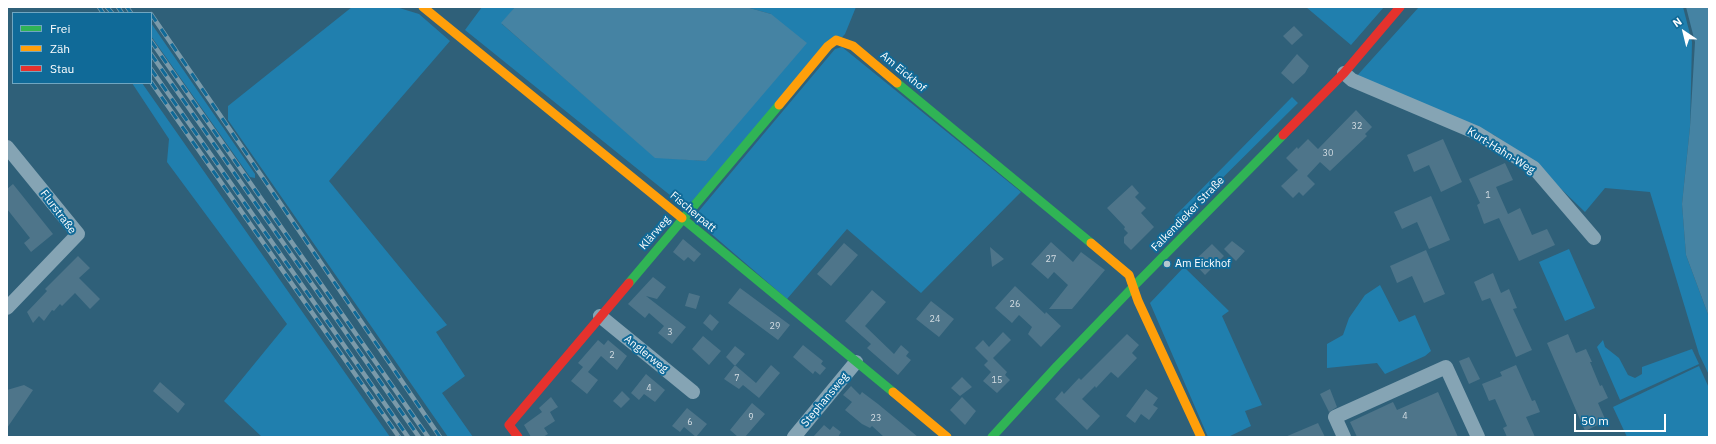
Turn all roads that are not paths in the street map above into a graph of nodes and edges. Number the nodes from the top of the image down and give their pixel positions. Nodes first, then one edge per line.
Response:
1 (423, 7) edge
2 (1400, 7) edge
3 (836, 40) joint
4 (1344, 73) junction
5 (7, 146) edge
6 (682, 220) junction
7 (1594, 238) dead end
8 (1134, 286) junction
9 (7, 308) edge
10 (600, 316) junction
11 (856, 362) junction
12 (693, 392) dead end
13 (518, 437) edge
14 (794, 437) edge
15 (947, 437) edge
16 (992, 437) edge
17 (1201, 437) edge
18 (1344, 437) edge
19 (1478, 437) edge

1 - 6 street, Fischerpatt
2 - 4 street, Falkendieker Straße
3 - 6 street, Klärweg
3 - 8 street, Am Eickhof
4 - 7 street, Kurt-Hahn-Weg
4 - 8 street, Falkendieker Straße
5 - 9 street, Flurstraße
6 - 10 street, Klärweg
6 - 11 street, Fischerpatt
8 - 16 street, Falkendieker Straße
8 - 17 street, Am Eickhof
10 - 12 street, Anglerweg
10 - 13 street, Klärweg
11 - 14 street, Stephansweg
11 - 15 street, Fischerpatt
18 - 19 street

